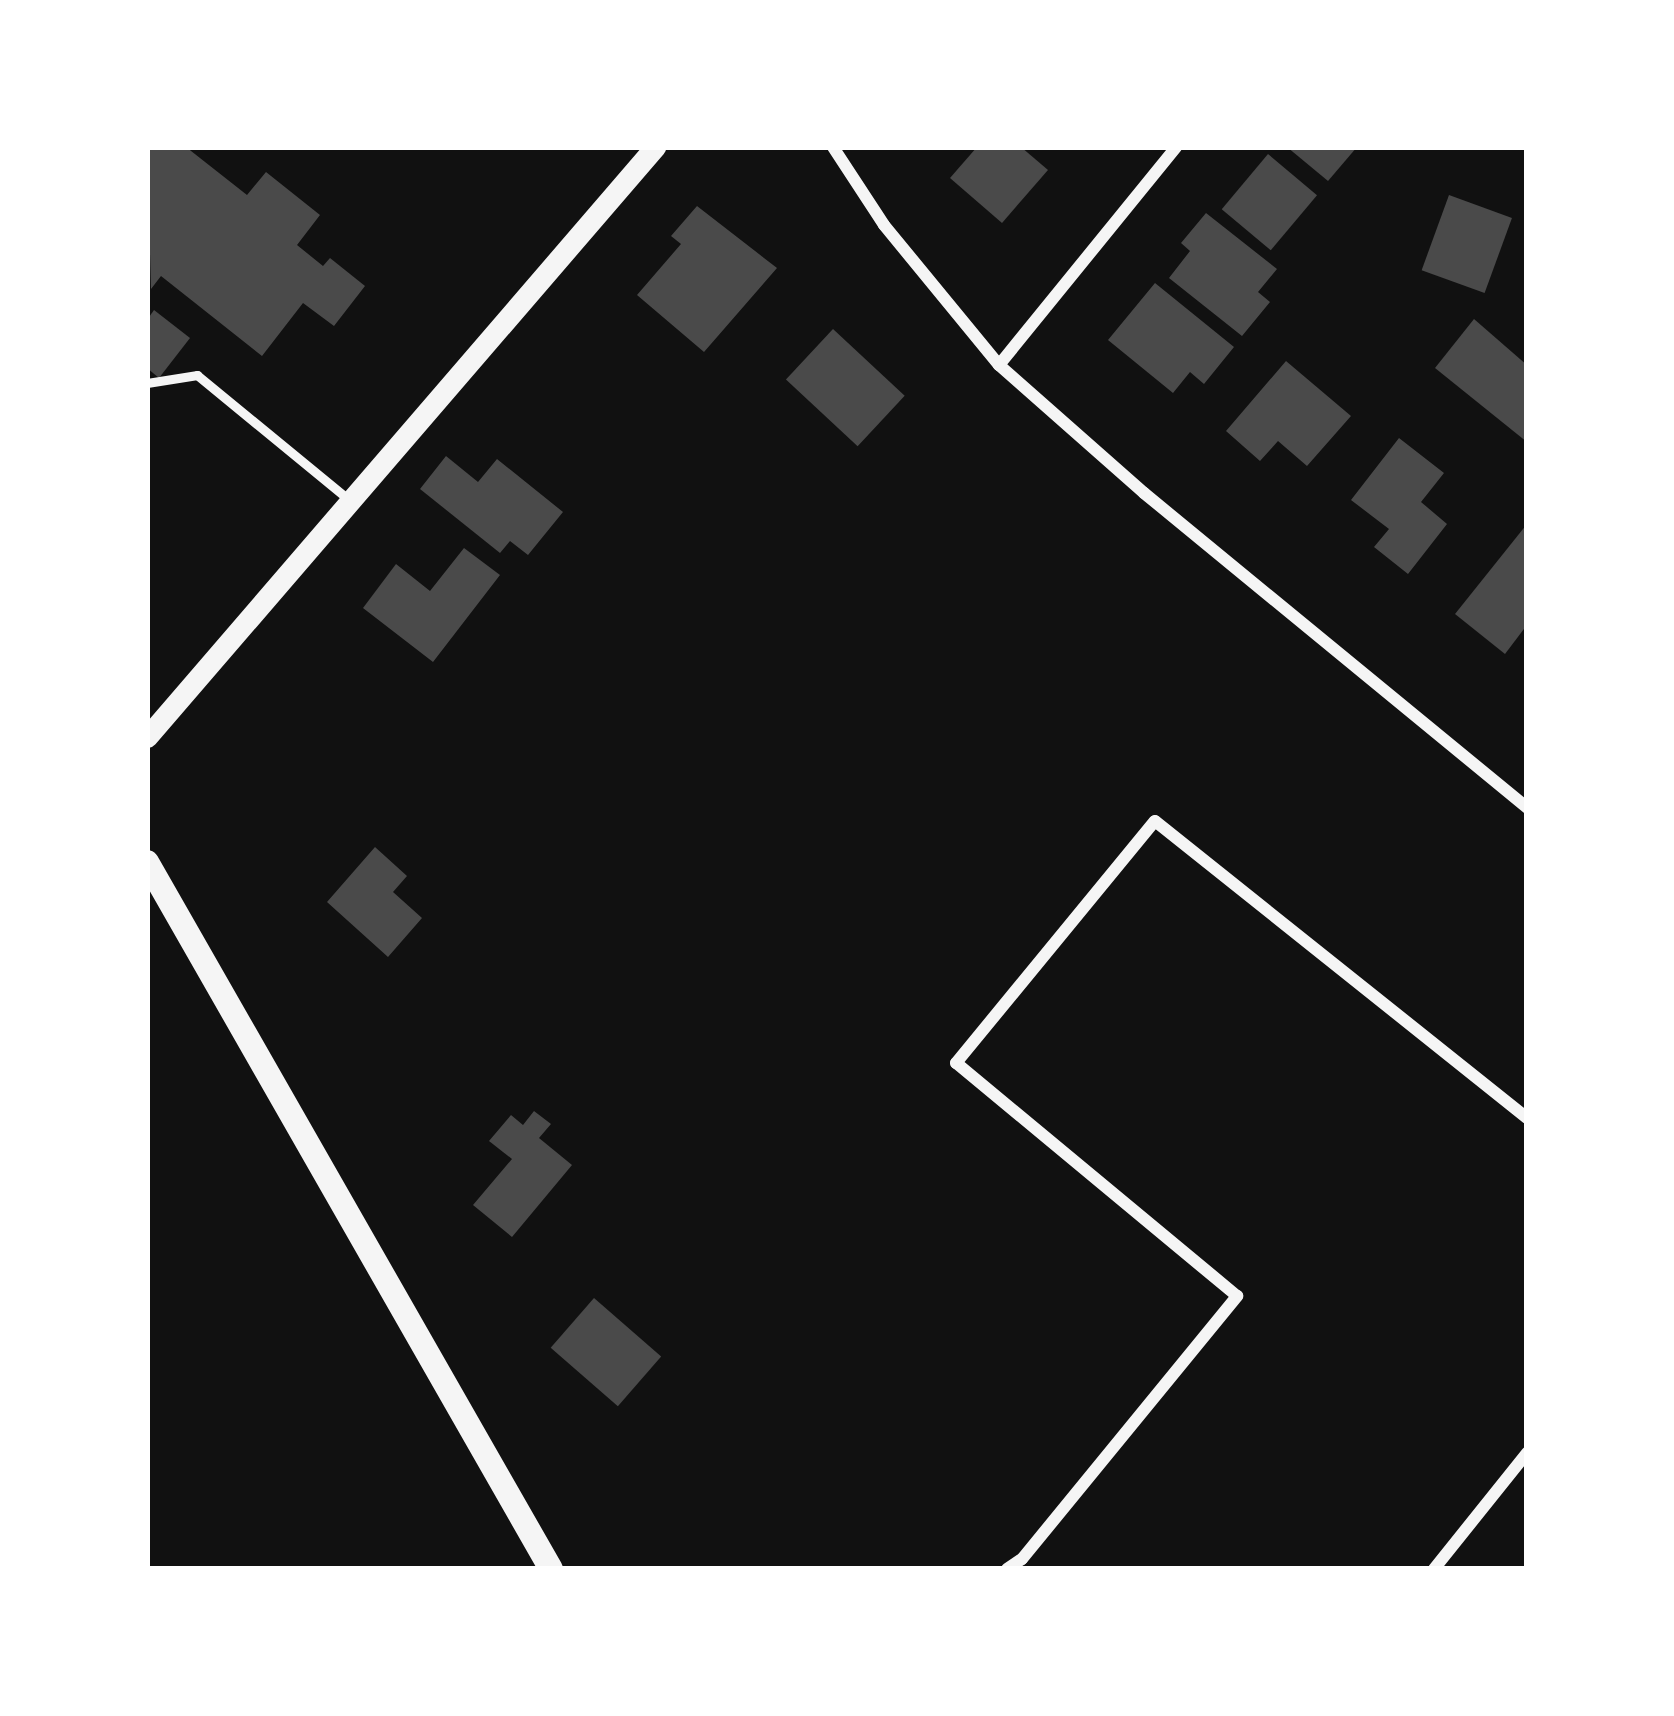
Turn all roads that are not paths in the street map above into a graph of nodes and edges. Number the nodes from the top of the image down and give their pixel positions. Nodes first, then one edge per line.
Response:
1 (655, 147) edge
2 (833, 147) edge
3 (1176, 147) edge
4 (998, 365) junction
5 (147, 383) edge
6 (350, 501) junction
7 (147, 737) edge
8 (1527, 785) edge
9 (1521, 803) edge
10 (147, 862) edge
11 (1527, 1118) edge
12 (1527, 1453) edge
13 (551, 1569) edge
14 (1007, 1569) edge
15 (1434, 1569) edge

1 - 6 street
2 - 4 street
3 - 4 street
4 - 9 street
5 - 6 lane
6 - 7 street
8 - 9 street
10 - 13 main road
11 - 14 street
12 - 15 street

